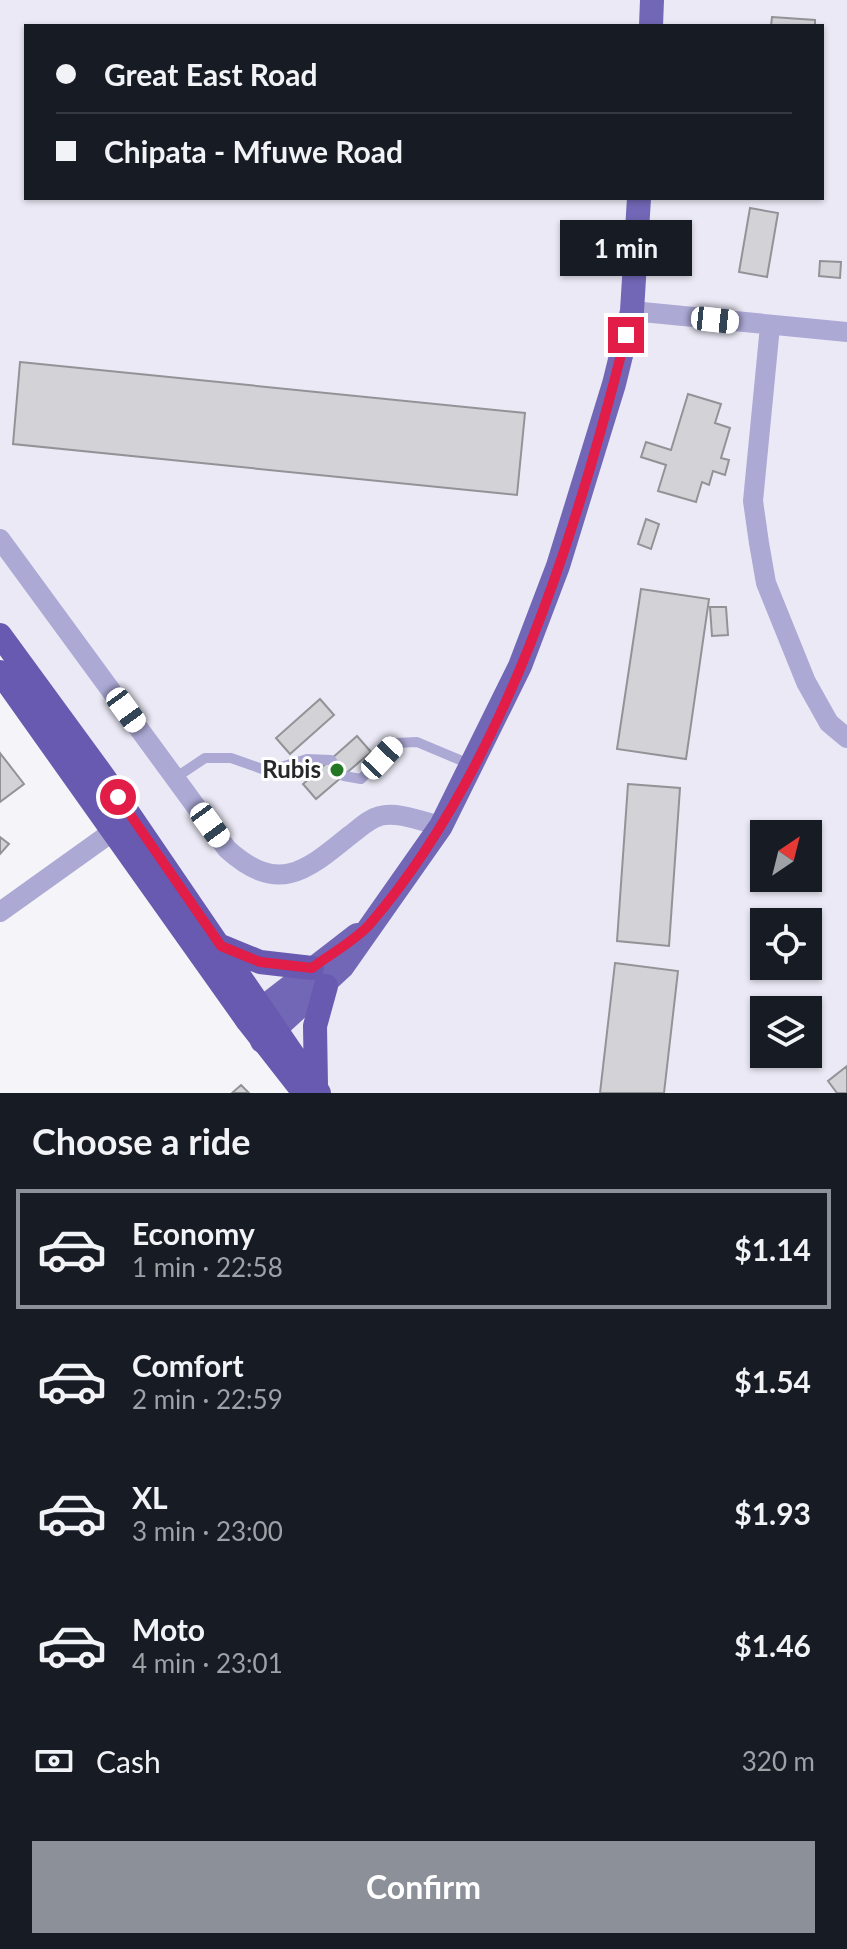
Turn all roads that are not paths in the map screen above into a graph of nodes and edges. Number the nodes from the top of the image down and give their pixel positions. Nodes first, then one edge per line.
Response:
1 (652, 0) edge
2 (651, 24) edge
3 (639, 200) edge
4 (632, 311) junction
5 (770, 326) junction
6 (847, 332) edge
7 (0, 539) edge
8 (0, 635) edge
9 (0, 672) edge
10 (847, 738) edge
11 (474, 765) junction
12 (175, 778) junction
13 (123, 824) junction
14 (441, 826) junction
15 (0, 912) edge
16 (221, 946) junction
17 (319, 977) junction
18 (255, 1014) junction
19 (270, 1034) junction
20 (313, 1092) edge

1 - 2 main road
3 - 4 main road
4 - 5 street
4 - 11 main road
5 - 6 street
5 - 10 street
7 - 12 street
8 - 13 highway
9 - 13 highway
11 - 12 lane
11 - 14 main road
12 - 14 street
13 - 15 street
13 - 16 highway
13 - 18 highway
14 - 17 main road
16 - 17 highway
16 - 18 highway
17 - 18 main road
17 - 19 main road
17 - 20 highway
18 - 19 highway
19 - 20 highway

